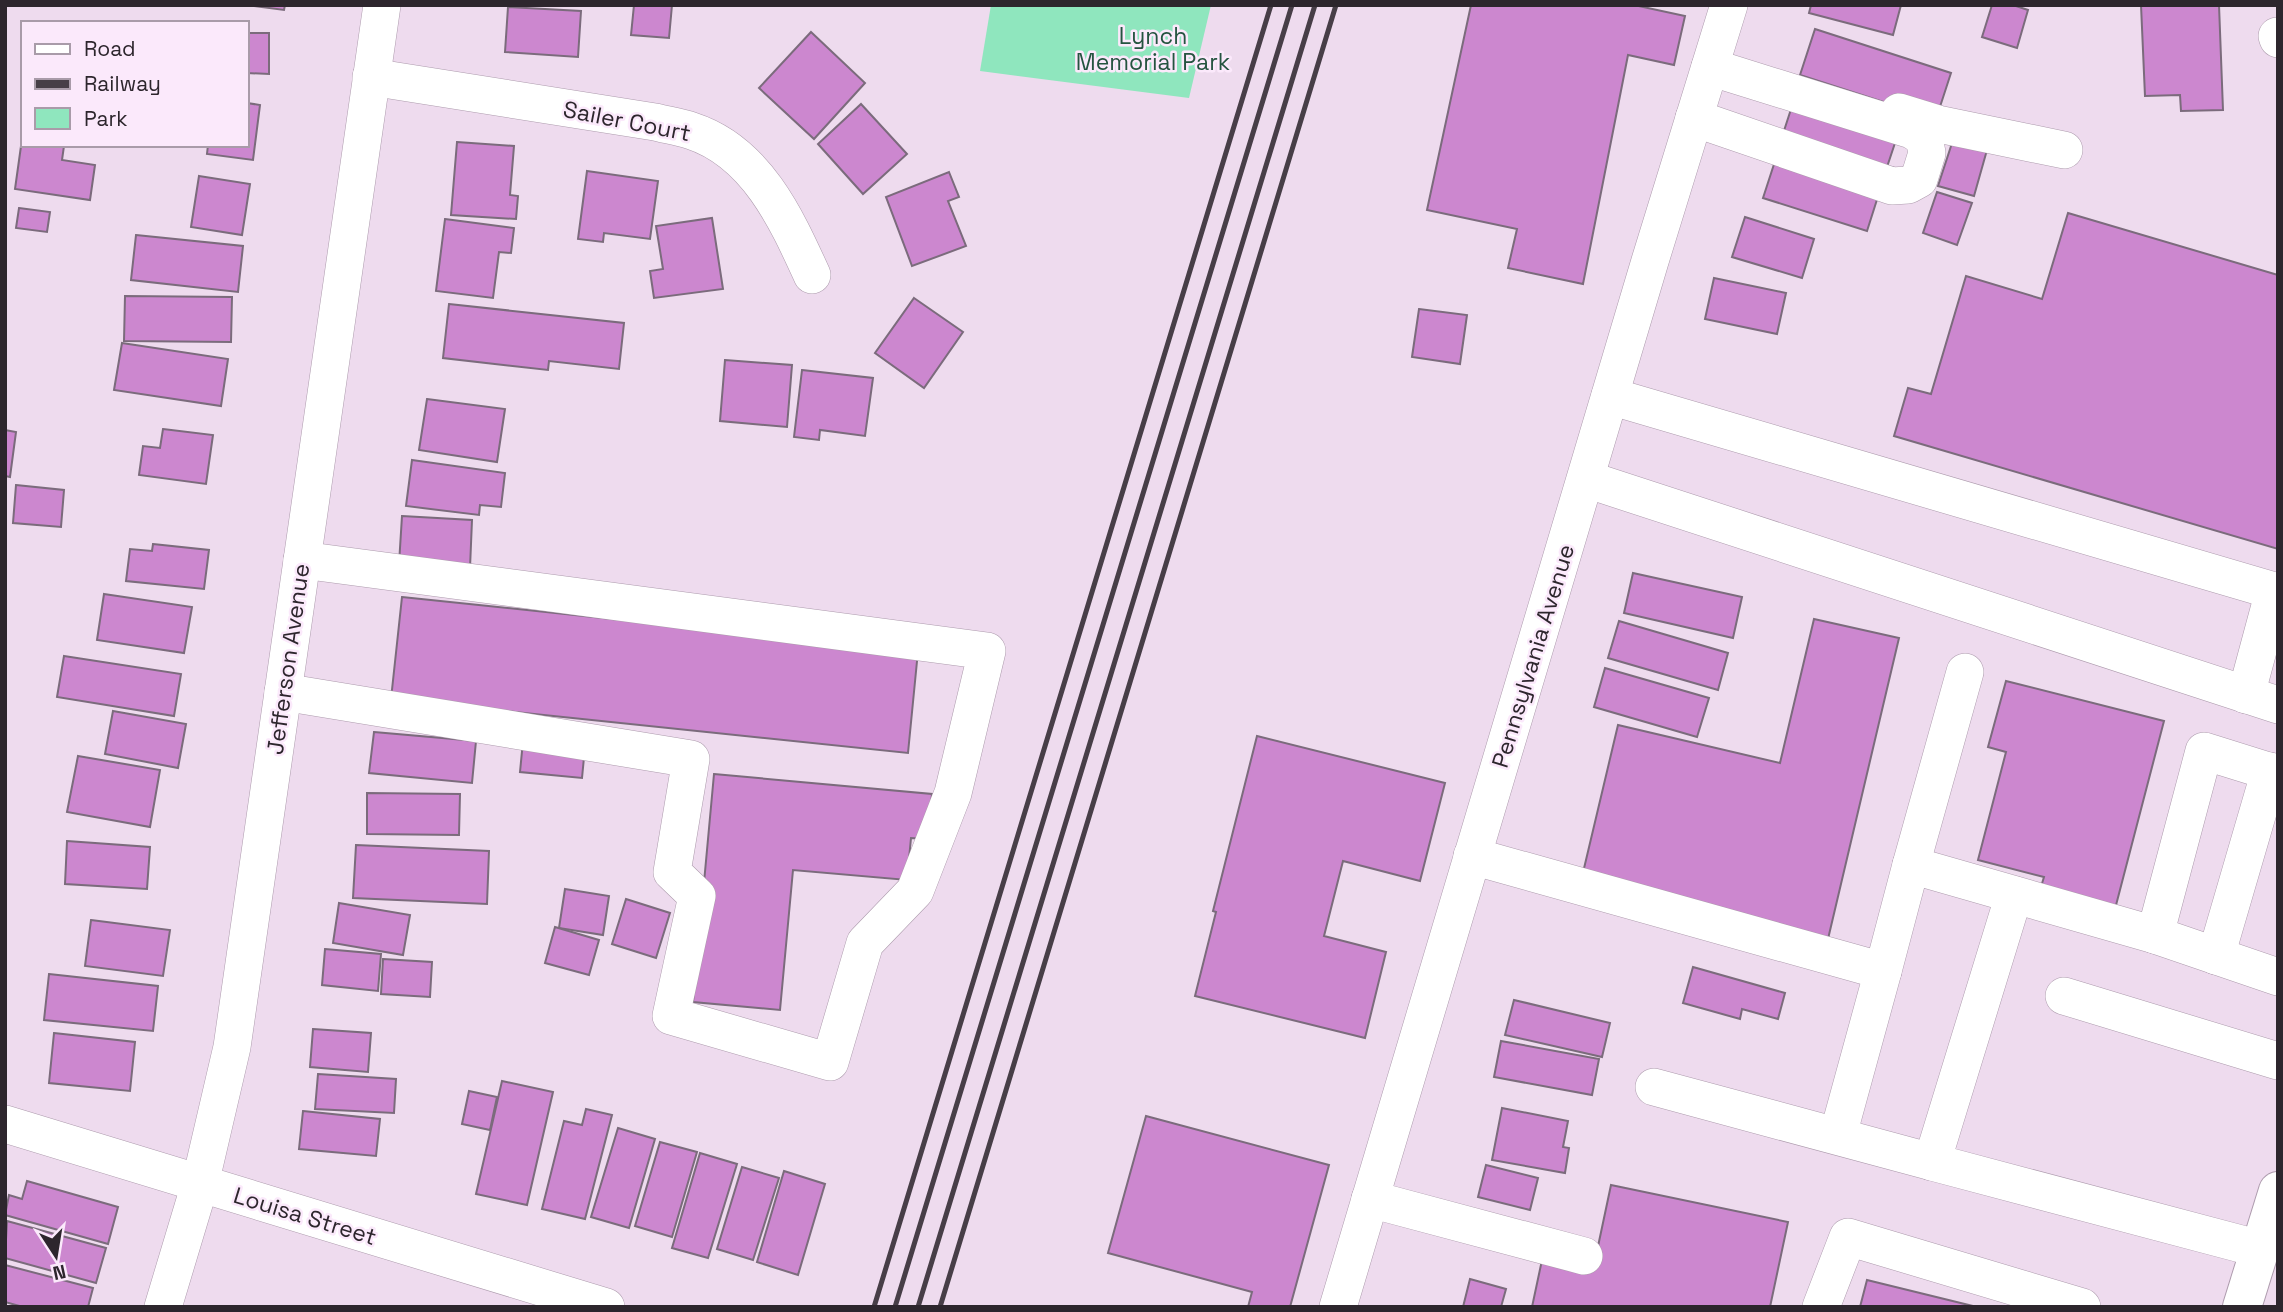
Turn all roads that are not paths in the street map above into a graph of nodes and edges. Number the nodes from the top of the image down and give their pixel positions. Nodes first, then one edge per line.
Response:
1 (382, 5) edge
2 (1729, 5) edge
3 (1710, 67) junction
4 (371, 77) junction
5 (1694, 118) junction
6 (2064, 150) dead end
7 (812, 275) dead end
8 (1610, 396) junction
9 (1586, 479) junction
10 (302, 560) junction
11 (2276, 591) edge
12 (1965, 672) dead end
13 (283, 692) junction
14 (2262, 700) edge
15 (2274, 773) edge
16 (1472, 856) junction
17 (1911, 865) junction
18 (2014, 895) junction
19 (2155, 936) junction
20 (2216, 956) junction
21 (1883, 971) junction
22 (2278, 977) edge
23 (2064, 996) dead end
24 (2278, 1061) edge
25 (1654, 1087) dead end
26 (5, 1125) edge
27 (1838, 1135) junction
28 (1932, 1162) junction
29 (200, 1184) junction
30 (2278, 1191) edge
31 (1370, 1199) junction
32 (2260, 1249) junction
33 (1584, 1256) dead end
34 (1342, 1306) edge
35 (163, 1307) edge
36 (606, 1307) edge
37 (1821, 1307) edge
38 (2082, 1307) edge
39 (2242, 1307) edge

1 - 4 street, Jefferson Avenue
2 - 3 street, Pennsylvania Avenue
3 - 5 street, Pennsylvania Avenue
3 - 5 street
3 - 6 street
4 - 7 street, Sailer Court
4 - 10 street, Jefferson Avenue
5 - 8 street, Pennsylvania Avenue
8 - 9 street, Pennsylvania Avenue
8 - 11 street
9 - 14 street
9 - 16 street, Pennsylvania Avenue
10 - 13 street, Jefferson Avenue
10 - 13 street
11 - 14 street
12 - 17 street
13 - 29 street, Jefferson Avenue
15 - 19 street
15 - 20 street
16 - 21 street
16 - 31 street, Pennsylvania Avenue
17 - 18 street
17 - 21 street
18 - 19 street
18 - 28 street
19 - 20 street
20 - 22 street
21 - 27 street
23 - 24 street
25 - 27 street
26 - 29 street, Louisa Street
27 - 28 street
28 - 32 street
29 - 35 street, Jefferson Avenue
29 - 36 street, Louisa Street
30 - 32 main road
31 - 33 street
31 - 34 street, Pennsylvania Avenue
32 - 39 main road
37 - 38 street

